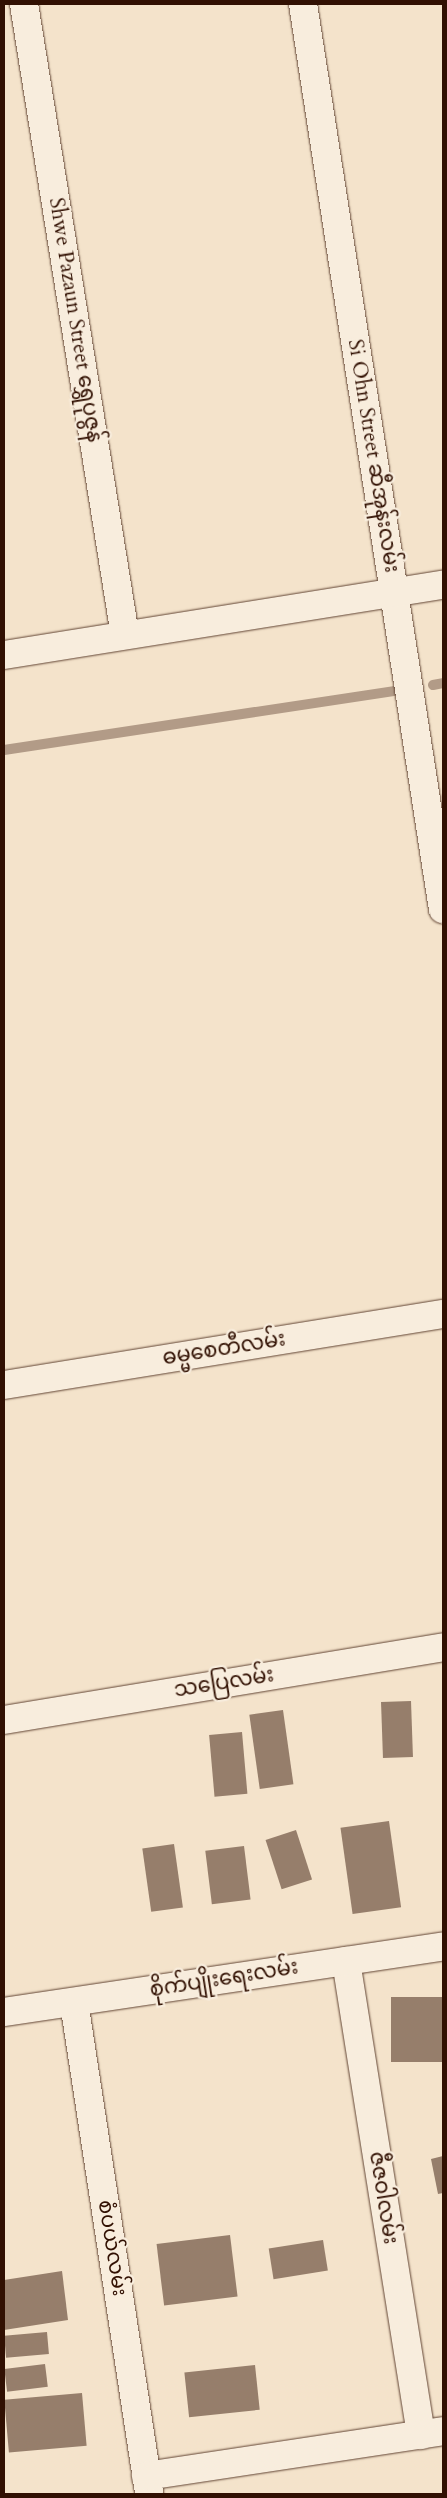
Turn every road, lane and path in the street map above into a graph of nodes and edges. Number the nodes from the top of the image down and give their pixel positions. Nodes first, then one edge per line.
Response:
1 (24, 4) edge
2 (303, 4) edge
3 (443, 585) edge
4 (394, 592) junction
5 (125, 635) junction
6 (4, 655) edge
7 (432, 761) edge
8 (443, 908) edge
9 (443, 1314) edge
10 (4, 1385) edge
11 (443, 1647) edge
12 (4, 1720) edge
13 (443, 1946) edge
14 (346, 1961) junction
15 (74, 2002) junction
16 (4, 2012) edge
17 (432, 2433) edge
18 (147, 2485) edge

1 - 5 street, Shwe Pazaun Street ရွှေပုဇွန်
2 - 4 street, Si Ohn Street ဆီအုန်းလမ်း
3 - 4 street
4 - 5 street
4 - 7 street, Si Ohn Street ဆီအုန်းလမ်း
5 - 6 street
7 - 8 street, Si Ohn Street ဆီအုန်းလမ်း
9 - 10 street, ဓမ္မစေတီလမ်း
11 - 12 street, သပြေလမ်း
13 - 14 street, စိုက်ပျိုးရေးလမ်း
14 - 15 street, စိုက်ပျိုးရေးလမ်း
14 - 17 street, ဇီဇဝါလမ်း
15 - 16 street, စိုက်ပျိုးရေးလမ်း
15 - 18 street, စံပယ်လမ်း
17 - 18 street

